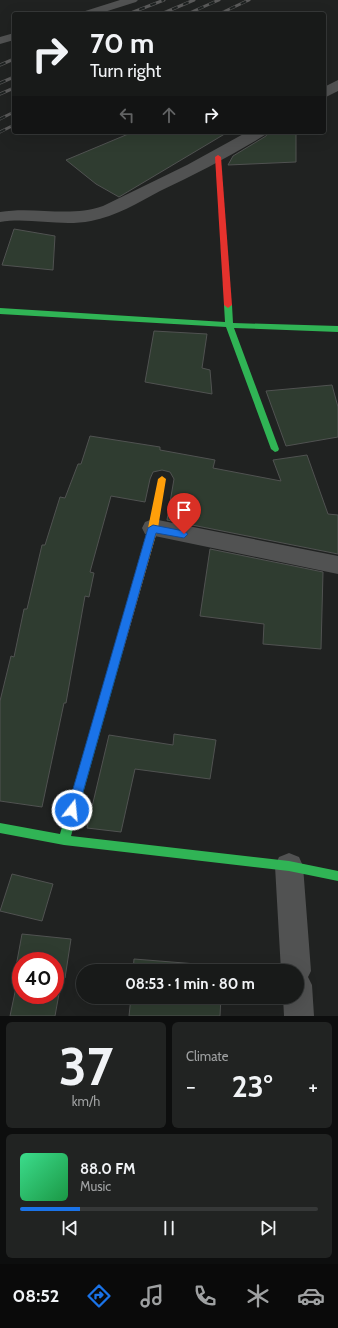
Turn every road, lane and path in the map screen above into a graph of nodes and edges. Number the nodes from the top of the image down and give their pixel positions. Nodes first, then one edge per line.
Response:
1 (132, 0) edge
2 (93, 12) edge
3 (12, 37) edge
4 (0, 41) edge
5 (338, 85) edge
6 (326, 93) edge
7 (256, 134) edge
8 (218, 157) junction
9 (0, 217) edge
10 (0, 312) edge
11 (229, 325) junction
12 (338, 329) edge
13 (275, 449) dead end
14 (162, 479) dead end
15 (153, 528) junction
16 (338, 565) edge
17 (0, 828) edge
18 (64, 840) junction
19 (289, 866) junction
20 (338, 876) edge
21 (296, 964) edge
22 (298, 1004) edge
23 (299, 1016) edge

1 - 2 lane
3 - 4 lane
5 - 6 street
7 - 8 street
8 - 9 street
8 - 11 street
10 - 11 street
11 - 12 street
11 - 13 street
14 - 15 street
15 - 16 street
15 - 18 street
17 - 18 street
18 - 19 street
19 - 20 street
19 - 21 street
22 - 23 street

